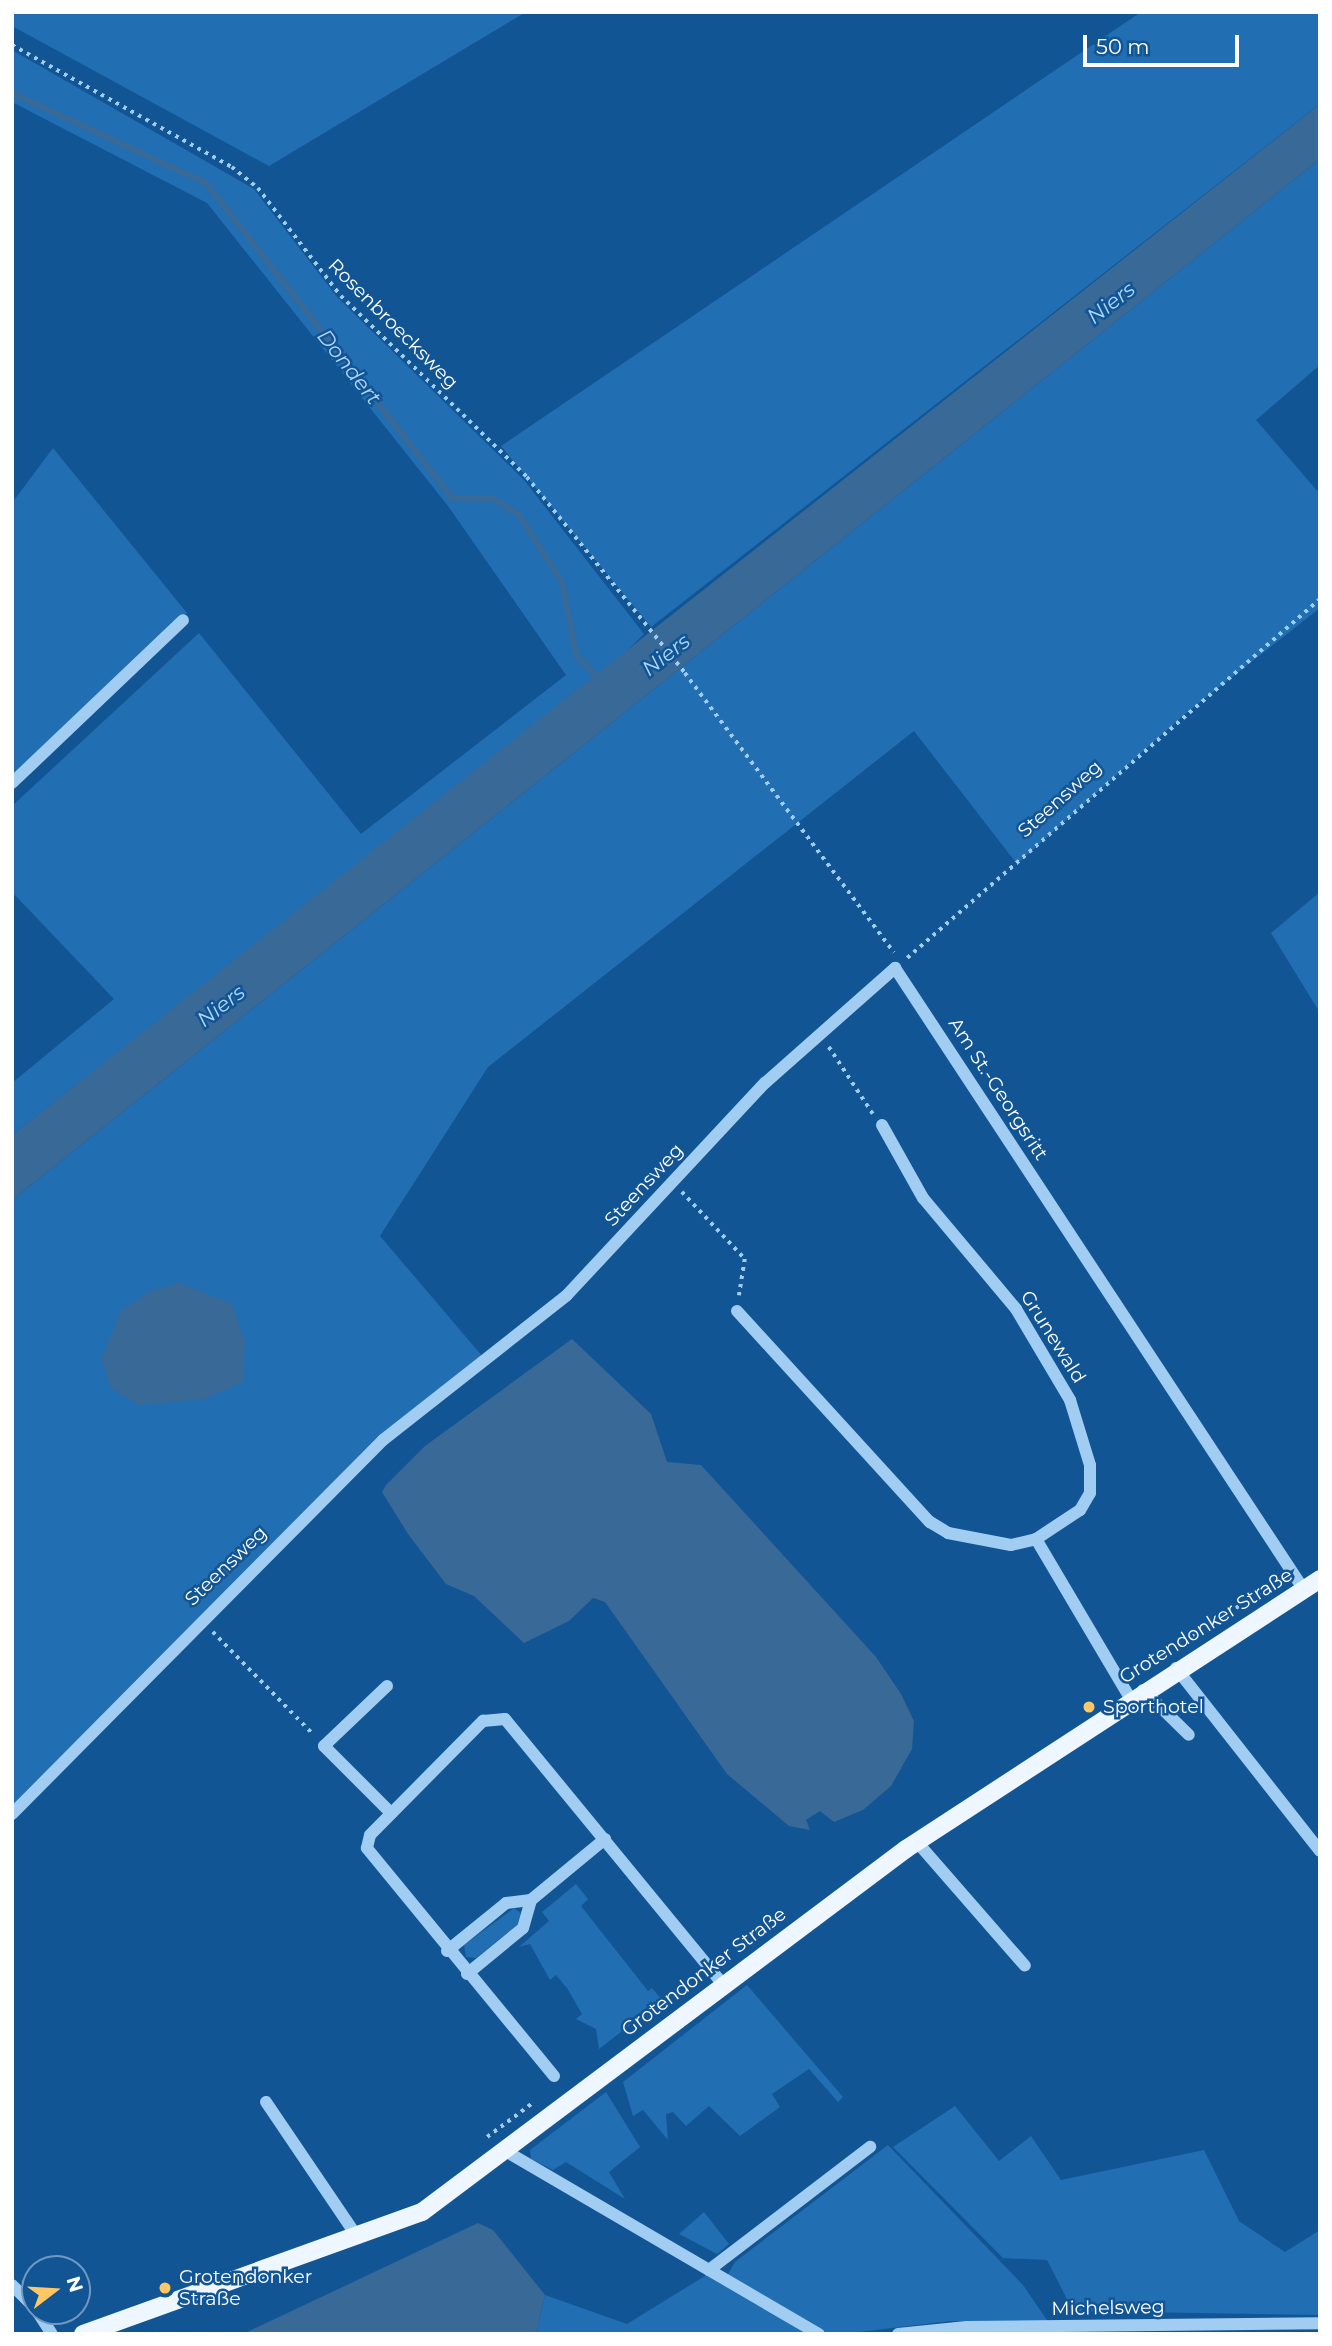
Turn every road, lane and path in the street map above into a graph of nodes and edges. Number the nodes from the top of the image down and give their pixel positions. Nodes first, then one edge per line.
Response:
1 (12, 46) edge
2 (1320, 599) edge
3 (183, 620) dead end
4 (12, 783) edge
5 (895, 968) junction
6 (820, 1034) junction
7 (882, 1125) joint
8 (673, 1183) junction
9 (737, 1311) joint
10 (1036, 1539) junction
11 (1320, 1579) edge
12 (1304, 1590) junction
13 (199, 1619) junction
14 (1176, 1668) junction
15 (387, 1686) dead end
16 (1137, 1694) junction
17 (1189, 1735) dead end
18 (324, 1746) junction
19 (391, 1812) junction
20 (12, 1814) edge
21 (605, 1839) junction
22 (917, 1842) junction
23 (1320, 1851) edge
24 (531, 1900) junction
25 (447, 1951) junction
26 (1026, 1966) dead end
27 (467, 1974) junction
28 (722, 1983) junction
29 (554, 2076) dead end
30 (266, 2102) dead end
31 (870, 2147) dead end
32 (502, 2149) junction
33 (358, 2238) junction
34 (709, 2270) junction
35 (1320, 2323) edge
36 (1063, 2331) edge
37 (83, 2334) edge
38 (819, 2334) edge
39 (898, 2334) edge

1 - 5 path, Rosenbroecksweg
2 - 5 path, Steensweg
3 - 4 street
5 - 6 street, Steensweg
5 - 12 street, Am St.-Georgsritt
6 - 7 path
6 - 8 street, Steensweg
7 - 10 street, Grunewald
8 - 9 path
8 - 13 street, Steensweg
9 - 10 street, Grunewald
10 - 16 street
11 - 12 main road, Grotendonker Straße
12 - 14 main road, Grotendonker Straße
13 - 18 path
13 - 20 street, Steensweg
14 - 16 main road, Grotendonker Straße
14 - 23 street
15 - 18 street
16 - 17 street
16 - 22 main road, Grotendonker Straße
18 - 19 street
19 - 21 street
19 - 25 street
21 - 24 street
21 - 28 street
22 - 26 street
22 - 28 main road, Grotendonker Straße
24 - 25 street
24 - 27 street
25 - 27 street
27 - 29 street
28 - 32 main road, Grotendonker Straße
30 - 33 street
31 - 34 street
32 - 33 main road, Grotendonker Straße
32 - 34 street
33 - 37 main road, Grotendonker Straße
34 - 38 street
35 - 36 street, Michelsweg
36 - 39 street, Michelsweg

